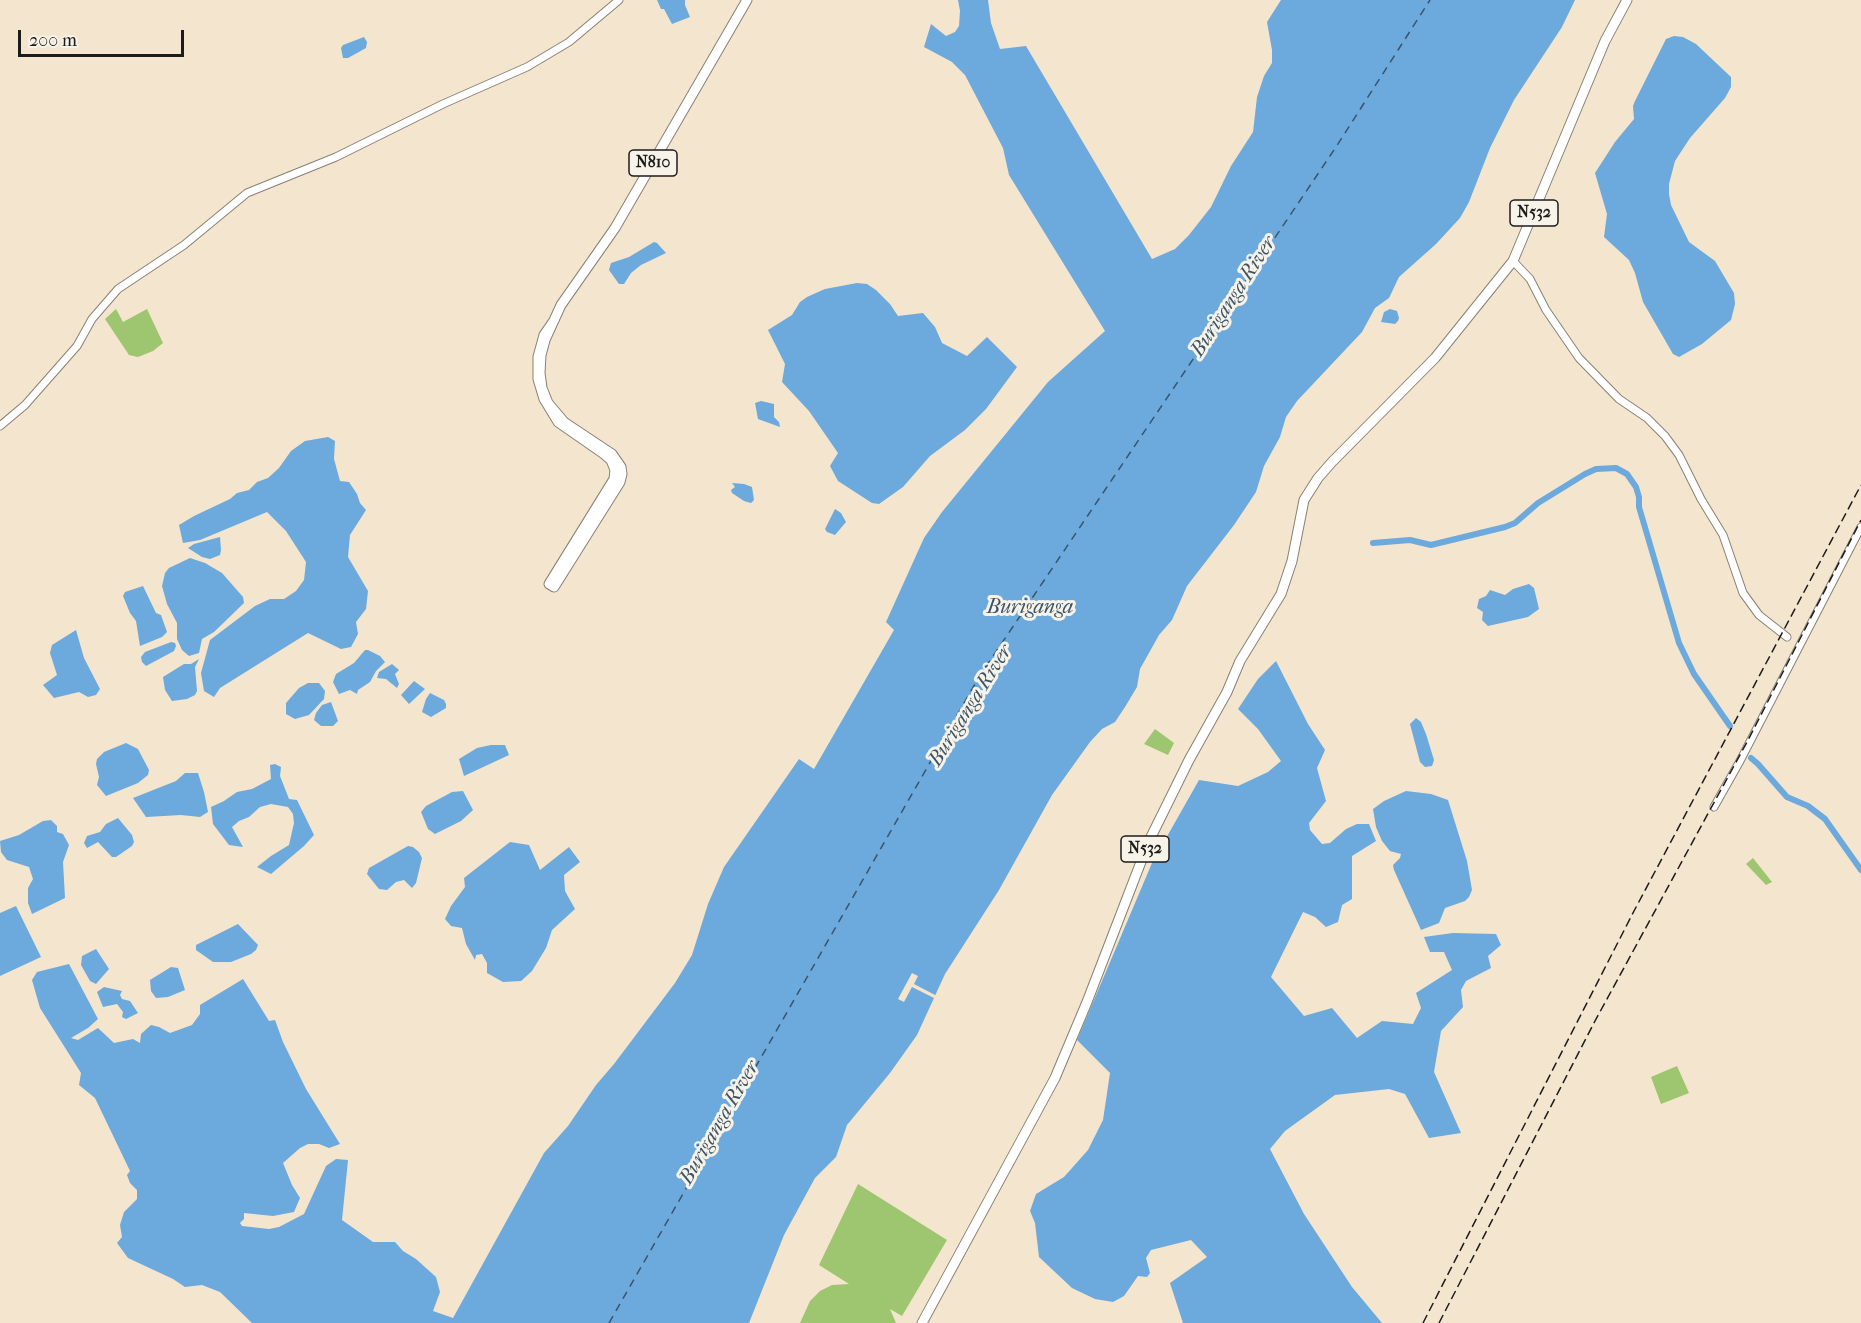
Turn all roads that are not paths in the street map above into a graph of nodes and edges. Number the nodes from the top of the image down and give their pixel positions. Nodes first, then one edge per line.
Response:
1 (619, 0) edge
2 (747, 0) edge
3 (1627, 0) edge
4 (1513, 261) junction
5 (549, 406) junction
6 (0, 426) edge
7 (1861, 527) edge
8 (1787, 637) dead end
9 (1714, 807) dead end
10 (922, 1323) edge

1 - 6 street
2 - 5 highway, N810
3 - 4 highway, N532
4 - 8 street
4 - 10 highway, N532
5 - 5 highway, N810
7 - 9 street

